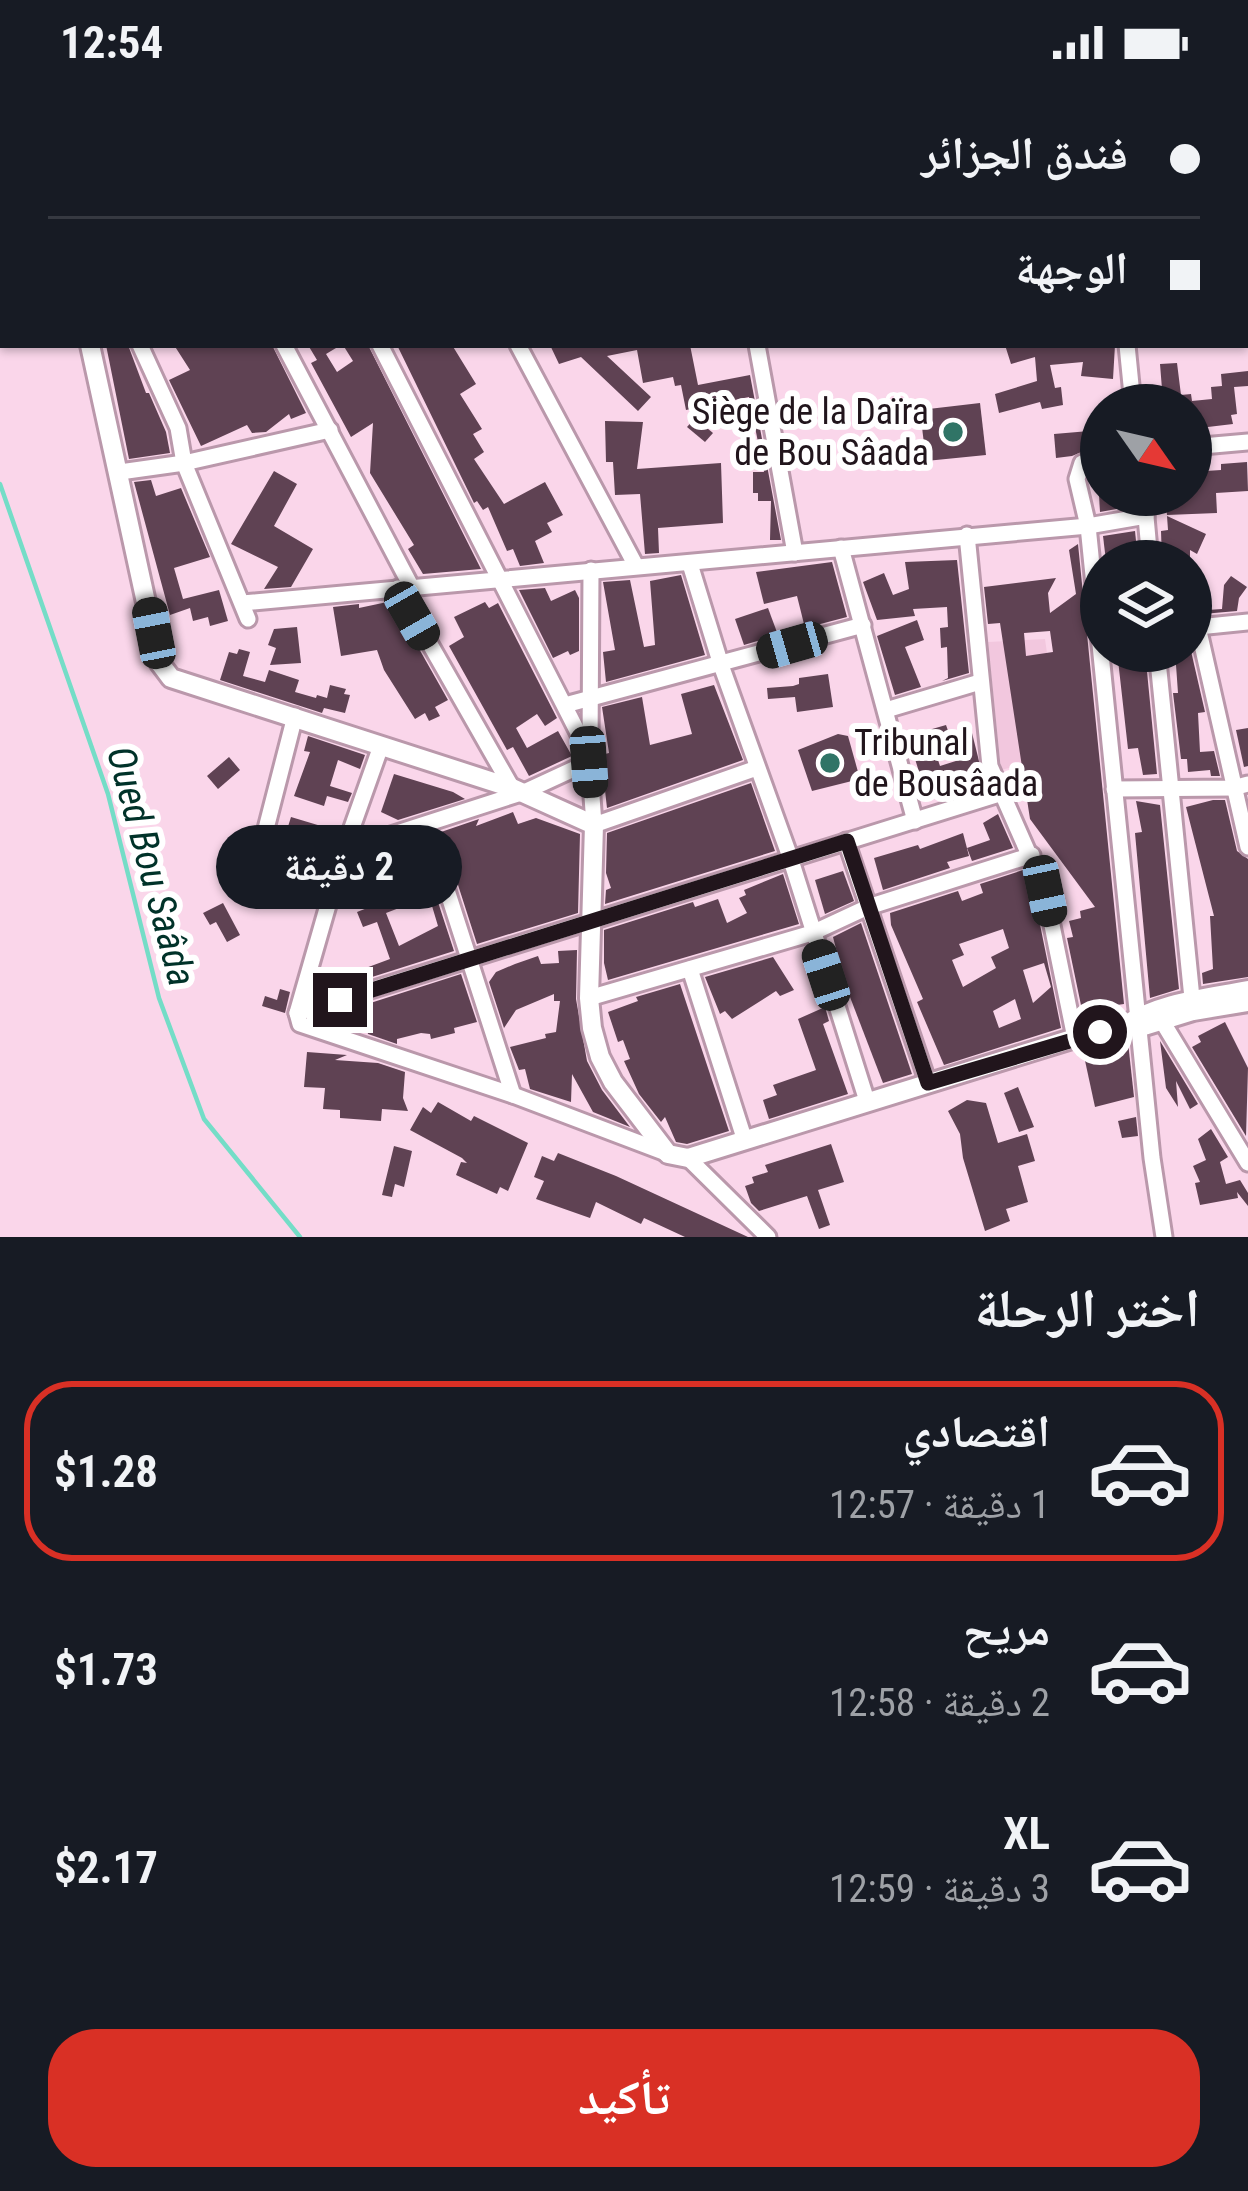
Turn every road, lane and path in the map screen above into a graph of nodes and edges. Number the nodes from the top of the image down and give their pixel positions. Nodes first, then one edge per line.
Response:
1 (91, 348) edge
2 (141, 348) edge
3 (286, 348) edge
4 (382, 348) edge
5 (520, 348) edge
6 (758, 348) edge
7 (1127, 348) edge
8 (1131, 384) edge
9 (330, 430) junction
10 (1248, 442) edge
11 (1212, 445) edge
12 (184, 463) junction
13 (119, 472) junction
14 (1086, 516) edge
15 (1146, 516) joint
16 (1088, 526) junction
17 (967, 535) junction
18 (1148, 540) edge
19 (841, 548) junction
20 (795, 553) junction
21 (691, 564) junction
22 (636, 566) junction
23 (591, 570) junction
24 (504, 581) junction
25 (405, 587) junction
26 (1248, 622) edge
27 (863, 625) junction
28 (1212, 625) edge
29 (721, 665) junction
30 (1159, 672) edge
31 (1207, 672) edge
32 (980, 682) junction
33 (593, 697) junction
34 (565, 706) junction
35 (886, 710) junction
36 (295, 716) junction
37 (381, 746) junction
38 (589, 758) junction
39 (757, 769) junction
40 (1240, 786) edge
41 (1114, 788) junction
42 (1171, 789) junction
43 (518, 790) junction
44 (999, 794) junction
45 (915, 821) junction
46 (426, 824) junction
47 (594, 825) junction
48 (847, 841) junction
49 (1248, 847) edge
50 (343, 853) junction
51 (1032, 855) junction
52 (790, 857) junction
53 (868, 907) junction
54 (592, 924) junction
55 (812, 933) junction
56 (470, 960) junction
57 (690, 969) junction
58 (1248, 990) edge
59 (589, 998) junction
60 (1248, 1002) edge
61 (1193, 1006) junction
62 (297, 1013) junction
63 (1162, 1021) junction
64 (1135, 1023) junction
65 (1075, 1038) junction
66 (928, 1083) junction
67 (513, 1095) junction
68 (867, 1101) junction
69 (745, 1141) junction
70 (678, 1156) junction
71 (1248, 1163) edge
72 (768, 1237) edge
73 (1164, 1237) edge

1 - 13 street
2 - 12 street
3 - 9 street
4 - 24 street
5 - 22 street
6 - 20 street
7 - 8 street
9 - 12 street
9 - 25 street
10 - 11 street
12 - 13 street
12 - 25 street
13 - 36 street
14 - 16 street
15 - 16 street
15 - 18 street
16 - 17 street
16 - 41 street
17 - 19 street
17 - 32 street
19 - 20 street
19 - 27 street
20 - 21 street
21 - 22 street
21 - 29 street
22 - 23 street
23 - 24 street
23 - 33 street
24 - 25 street
24 - 34 street
25 - 43 street
26 - 28 street
27 - 29 street
27 - 35 street
29 - 33 street
29 - 39 street
30 - 42 street
31 - 40 street
32 - 35 street
32 - 44 street
33 - 34 street
33 - 38 street
34 - 38 street
35 - 45 street
36 - 37 street
36 - 50 street
37 - 43 street
37 - 50 street
38 - 43 street
38 - 47 street
39 - 47 street
39 - 52 street
40 - 42 street
40 - 49 street
41 - 42 street
41 - 64 street
42 - 61 street
43 - 46 street
43 - 47 street
44 - 45 street
44 - 51 street
45 - 48 street
46 - 50 street
46 - 56 street
47 - 54 street
48 - 52 street
48 - 53 street
50 - 62 street
51 - 53 street
51 - 65 street
52 - 54 street
52 - 55 street
53 - 55 street
53 - 66 street
54 - 56 street
54 - 59 street
55 - 57 street
55 - 68 street
56 - 62 street
56 - 67 street
57 - 59 street
57 - 69 street
58 - 61 street
59 - 70 street
60 - 61 street
61 - 63 street
61 - 64 street
62 - 67 street
63 - 64 street
63 - 71 street
64 - 65 street
64 - 73 street
65 - 66 street
66 - 68 street
67 - 70 street
68 - 69 street
69 - 70 street
70 - 72 street

